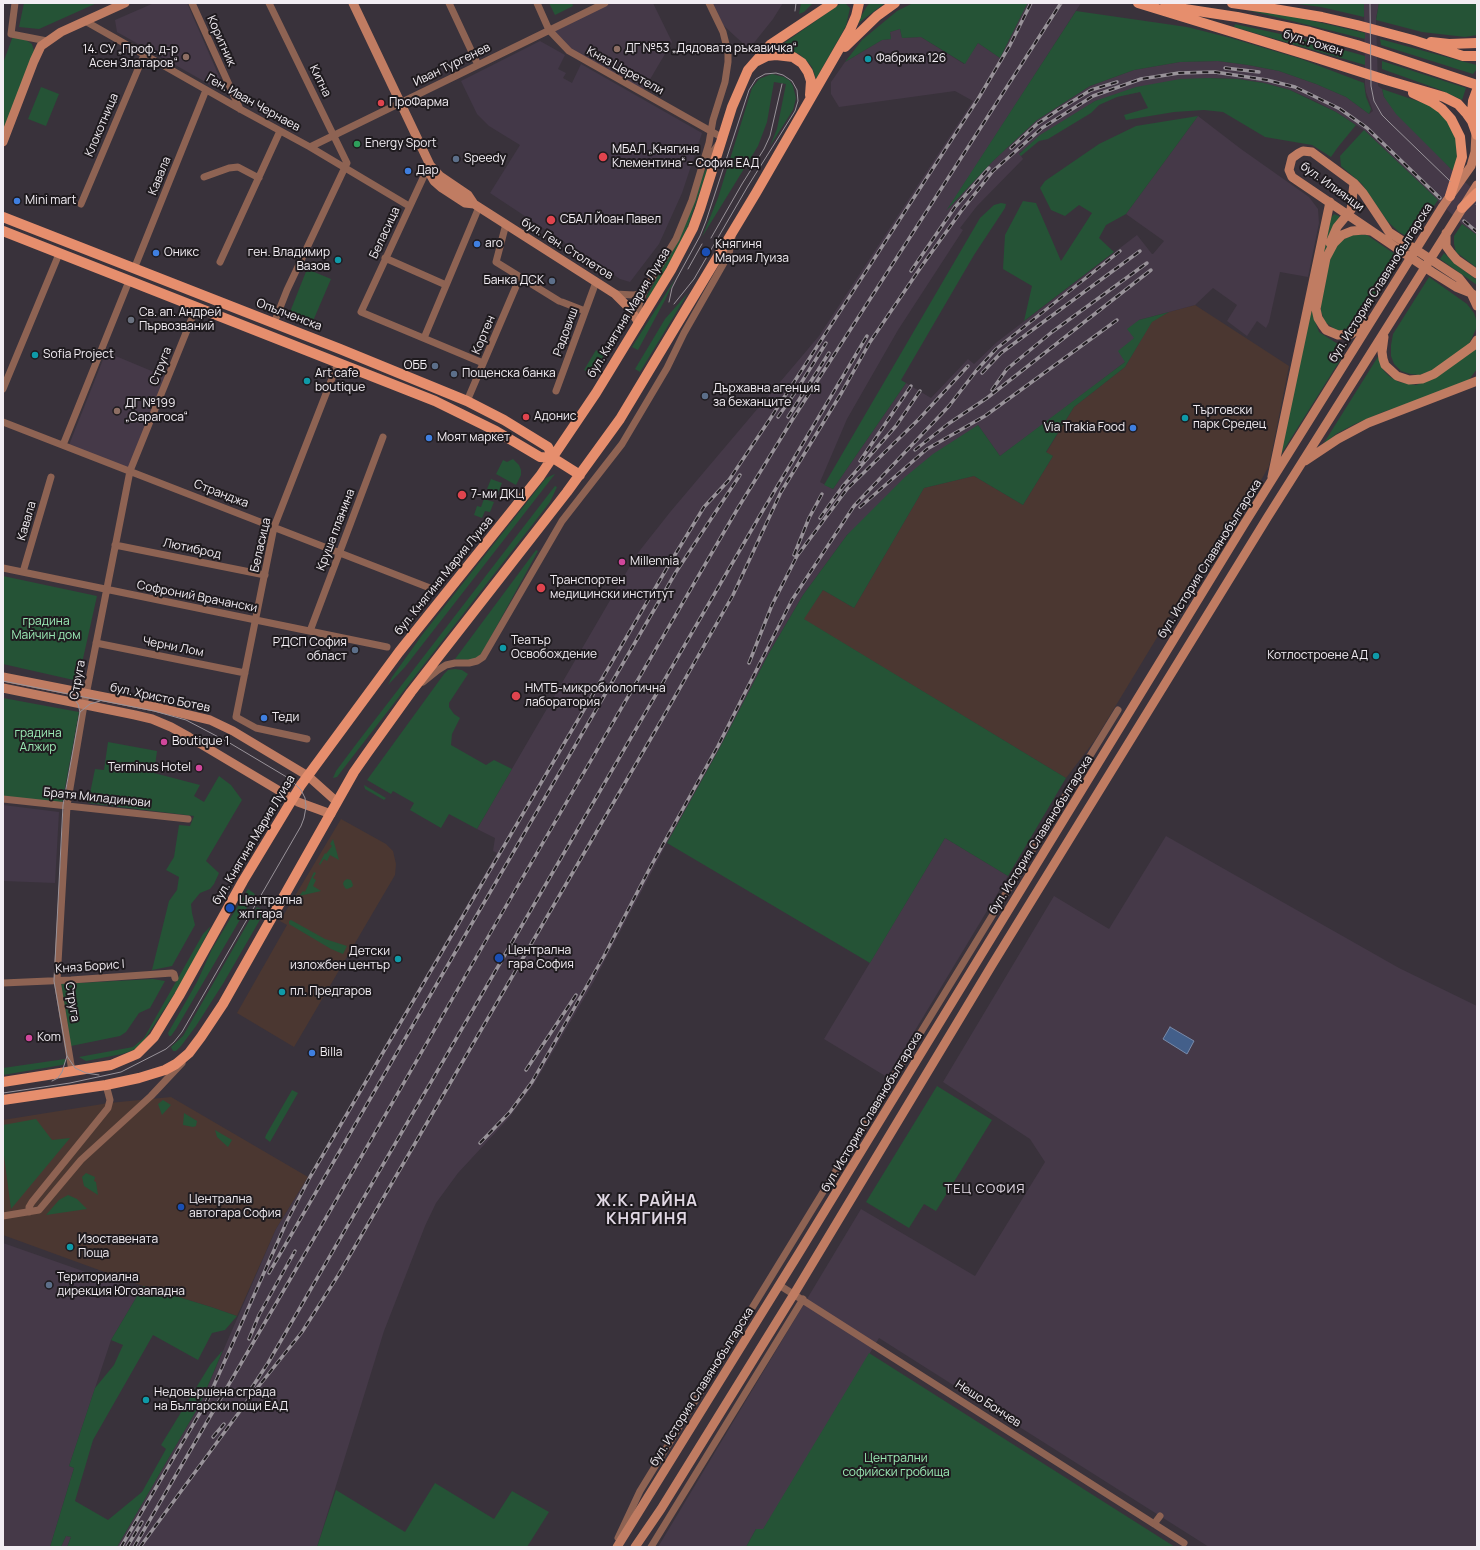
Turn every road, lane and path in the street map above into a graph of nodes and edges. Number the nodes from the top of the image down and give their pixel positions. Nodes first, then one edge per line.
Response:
1 (15, 3) edge
2 (125, 3) edge
3 (192, 3) edge
4 (269, 3) edge
5 (353, 3) edge
6 (449, 3) edge
7 (537, 3) edge
8 (605, 3) edge
9 (709, 3) edge
10 (816, 3) edge
11 (833, 3) edge
12 (860, 3) edge
13 (895, 3) edge
14 (1139, 3) edge
15 (1232, 3) edge
16 (85, 20) junction
17 (802, 24) junction
18 (549, 30) junction
19 (1413, 40) junction
20 (47, 41) junction
21 (1477, 43) edge
22 (144, 55) junction
23 (1477, 56) edge
24 (754, 62) junction
25 (478, 65) junction
26 (830, 65) junction
27 (1388, 81) junction
28 (1477, 85) edge
29 (206, 90) junction
30 (1477, 90) edge
31 (810, 97) junction
32 (399, 103) junction
33 (240, 110) junction
34 (1472, 121) junction
35 (280, 131) junction
36 (712, 132) junction
37 (1476, 134) edge
38 (334, 135) junction
39 (723, 138) junction
40 (3, 142) edge
41 (310, 147) junction
42 (430, 165) junction
43 (702, 166) junction
44 (345, 168) junction
45 (204, 177) dead end
46 (1459, 177) junction
47 (258, 178) junction
48 (1354, 183) junction
49 (1476, 190) edge
50 (1450, 196) joint
51 (1330, 202) junction
52 (81, 204) dead end
53 (409, 206) junction
54 (477, 206) junction
55 (1462, 208) joint
56 (1347, 214) junction
57 (3, 217) edge
58 (506, 224) junction
59 (3, 231) edge
60 (733, 231) junction
61 (1374, 232) junction
62 (1446, 232) junction
63 (59, 254) junction
64 (385, 258) junction
65 (1326, 258) junction
66 (220, 262) dead end
67 (134, 269) junction
68 (1477, 274) edge
69 (520, 277) junction
70 (129, 281) junction
71 (596, 282) junction
72 (446, 285) junction
73 (644, 291) junction
74 (615, 294) junction
75 (1474, 295) edge
76 (1477, 306) edge
77 (196, 308) junction
78 (585, 311) junction
79 (1376, 314) junction
80 (274, 323) junction
81 (639, 323) junction
82 (1387, 328) junction
83 (424, 338) junction
84 (1477, 340) edge
85 (338, 363) junction
86 (484, 363) junction
87 (1476, 379) edge
88 (3, 389) edge
89 (556, 391) dead end
90 (467, 401) junction
91 (3, 422) edge
92 (383, 437) dead end
93 (63, 445) junction
94 (553, 458) junction
95 (1302, 462) junction
96 (130, 471) junction
97 (580, 475) junction
98 (51, 477) dead end
99 (1270, 483) junction
100 (274, 527) junction
101 (115, 545) junction
102 (339, 553) junction
103 (3, 568) edge
104 (23, 572) junction
105 (265, 575) junction
106 (430, 588) dead end
107 (107, 590) junction
108 (256, 620) junction
109 (310, 631) junction
110 (96, 643) junction
111 (387, 647) dead end
112 (245, 673) junction
113 (3, 677) edge
114 (3, 688) edge
115 (411, 692) junction
116 (86, 694) junction
117 (84, 705) junction
118 (1118, 710) dead end
119 (307, 739) dead end
120 (308, 776) junction
121 (3, 799) edge
122 (292, 800) junction
123 (337, 802) junction
124 (65, 806) junction
125 (330, 814) junction
126 (188, 820) dead end
127 (175, 978) dead end
128 (57, 980) junction
129 (3, 983) edge
130 (189, 1053) junction
131 (72, 1071) junction
132 (3, 1082) edge
133 (106, 1085) junction
134 (3, 1100) edge
135 (29, 1212) junction
136 (3, 1216) edge
137 (779, 1285) junction
138 (794, 1294) junction
139 (803, 1299) junction
140 (1160, 1516) dead end
141 (1154, 1524) junction
142 (1184, 1543) dead end
143 (615, 1547) edge
144 (635, 1547) edge
145 (651, 1547) edge

1 - 20 street
2 - 16 main road
3 - 33 street, Коритник
4 - 38 street, Китна
5 - 32 main road, бул. Ген. Столетов
6 - 25 street
7 - 18 street, Княз Церетели
8 - 18 street, Иван Тургенев
9 - 36 street
10 - 17 main road
11 - 17 main road, бул. Княгиня Мария Луиза
12 - 26 main road
13 - 26 main road
14 - 27 main road, бул. Рожен
14 - 28 main road, бул. Рожен
15 - 19 main road, бул. Рожен
16 - 20 main road
16 - 22 street, Ген. Иван Чернаев
17 - 24 main road, бул. Княгиня Мария Луиза
18 - 25 street, Иван Тургенев
18 - 36 street, Княз Церетели
19 - 21 main road
19 - 23 main road, бул. Рожен
20 - 40 main road
22 - 29 street, Ген. Иван Чернаев
22 - 52 street, Клокотница
24 - 31 main road
24 - 39 main road, бул. Княгиня Мария Луиза
25 - 32 street, Иван Тургенев
26 - 31 main road
27 - 34 main road, бул. Рожен
27 - 46 main road
29 - 33 street, Ген. Иван Чернаев
29 - 67 street, Кавала
30 - 34 main road
31 - 60 main road
32 - 38 street, Иван Тургенев
32 - 42 main road, бул. Ген. Столетов
33 - 35 street, Ген. Иван Чернаев
34 - 37 main road
35 - 41 street, Ген. Иван Чернаев
35 - 47 street
36 - 39 street, Княз Церетели
36 - 43 street
37 - 46 main road
38 - 41 street, Иван Тургенев
38 - 44 street, Китна
39 - 43 street
39 - 81 main road, бул. Княгиня Мария Луиза
41 - 44 street, Ген. Иван Чернаев
42 - 53 street, Беласица
42 - 54 main road, бул. Ген. Столетов
43 - 73 street
44 - 53 street, Ген. Иван Чернаев
44 - 80 street
45 - 47 street
46 - 50 main road
47 - 66 street
48 - 51 main road, бул. Илиянци
48 - 56 main road
48 - 75 main road, бул. Илиянци
49 - 55 main road
50 - 79 main road, бул. История Славянобългарска
51 - 56 main road, бул. Илиянци
51 - 99 main road
53 - 64 street, Беласица
54 - 58 main road, бул. Ген. Столетов
54 - 72 street
55 - 62 main road
56 - 61 main road, бул. Илиянци
56 - 65 main road
57 - 67 main road, Опълченска
58 - 69 street
58 - 71 main road, бул. Ген. Столетов
59 - 63 main road, Опълченска
60 - 97 main road
60 - 115 street
61 - 65 main road
61 - 75 main road, бул. Илиянци
62 - 68 main road
62 - 82 main road
63 - 70 main road, Опълченска
63 - 88 street
64 - 72 street
64 - 83 street, Беласица
65 - 79 main road
67 - 80 main road, Опълченска
69 - 78 street
69 - 86 street, Кортен
70 - 77 main road, Опълченска
70 - 93 street
71 - 74 main road, бул. Ген. Столетов
71 - 78 street, Радовиш
72 - 83 street
73 - 74 street
73 - 81 street
74 - 81 main road, бул. Ген. Столетов
75 - 76 main road
77 - 85 main road, Опълченска
77 - 96 street, Струга
78 - 89 street, Радовиш
79 - 99 main road, бул. История Славянобългарска
80 - 90 main road, Опълченска
81 - 94 main road, бул. Княгиня Мария Луиза
82 - 84 main road
82 - 95 main road
83 - 86 street
85 - 94 main road, Опълченска
85 - 100 street, Беласица
86 - 90 street, Кортен
87 - 95 main road
90 - 94 main road, Опълченска
91 - 93 street, Странджа
92 - 102 street, Круша планина
93 - 96 street, Странджа
94 - 97 main road, Опълченска
94 - 120 main road, бул. Княгиня Мария Луиза
95 - 138 main road
96 - 100 street, Странджа
96 - 101 street, Струга
97 - 115 main road
98 - 104 street, Кавала
99 - 137 main road, бул. История Славянобългарска
100 - 102 street, Странджа
100 - 105 street, Беласица
101 - 105 street, Лютиброд
101 - 107 street, Струга
102 - 106 street, Странджа
102 - 109 street, Круша планина
103 - 104 street, Софроний Врачански
104 - 107 street, Софроний Врачански
105 - 108 street, Беласица
107 - 108 street, Софроний Врачански
107 - 110 street, Струга
108 - 109 street, Софроний Врачански
108 - 112 street, Беласица
109 - 111 street, Софроний Врачански
110 - 112 street, Черни Лом
110 - 116 street, Струга
112 - 119 street, Беласица
113 - 116 main road, бул. Христо Ботев
114 - 117 main road, бул. Христо Ботев
115 - 123 main road
116 - 117 street, Струга
116 - 120 main road, бул. Христо Ботев
117 - 122 main road, бул. Христо Ботев
117 - 124 street, Струга
118 - 143 street, бул. История Славянобългарска
120 - 122 main road, бул. Княгиня Мария Луиза
120 - 123 main road, бул. Христо Ботев
121 - 124 street, Братя Миладинови
122 - 125 main road, бул. Христо Ботев
122 - 131 main road, бул. Княгиня Мария Луиза
123 - 125 main road
124 - 126 street, Братя Миладинови
124 - 128 street, Струга
125 - 130 main road
127 - 128 street, Княз Борис I
128 - 129 street, Княз Борис I
128 - 131 street, Струга
130 - 133 main road
130 - 135 street
131 - 132 main road, бул. Княгиня Мария Луиза
133 - 134 main road
133 - 135 street
135 - 136 street
137 - 138 street, Нешо Бончев
137 - 143 main road, бул. История Славянобългарска
138 - 139 street, Нешо Бончев
138 - 144 main road
139 - 141 street, Нешо Бончев
139 - 145 street
140 - 141 street
141 - 142 street, Нешо Бончев

